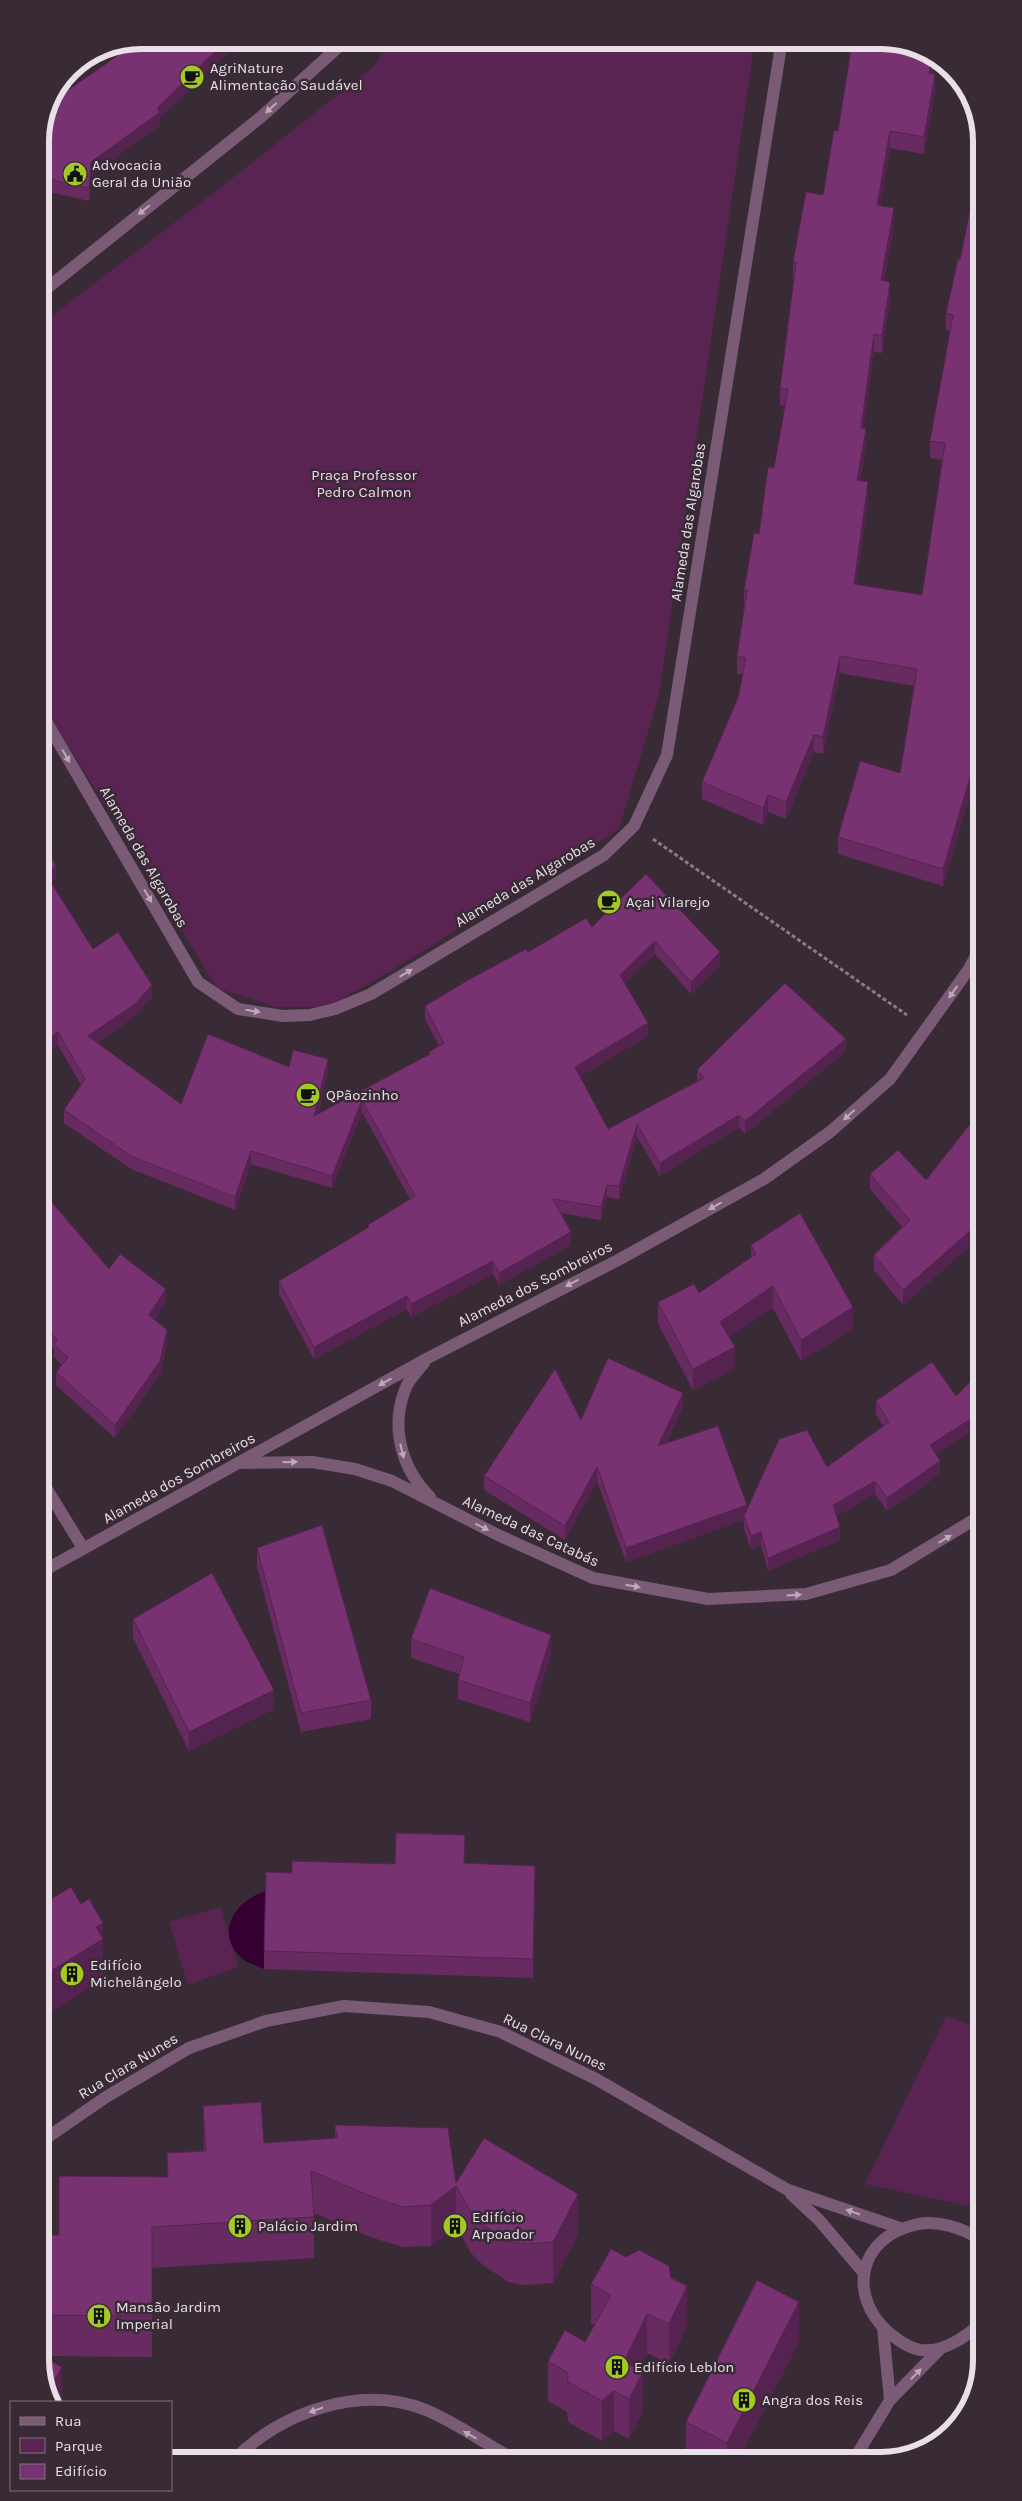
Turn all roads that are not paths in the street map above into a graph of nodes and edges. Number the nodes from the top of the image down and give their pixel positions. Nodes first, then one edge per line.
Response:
1 (336, 49) edge
2 (780, 49) edge
3 (49, 286) edge
4 (49, 726) edge
5 (973, 963) edge
6 (428, 1358) junction
7 (241, 1463) junction
8 (49, 1493) edge
9 (439, 1506) junction
10 (973, 1520) edge
11 (84, 1548) junction
12 (49, 1568) edge
13 (49, 2137) edge
14 (788, 2190) junction
15 (900, 2228) junction
16 (973, 2235) edge
17 (864, 2273) junction
18 (883, 2328) junction
19 (973, 2330) edge
20 (941, 2348) junction
21 (890, 2400) junction
22 (241, 2452) edge
23 (501, 2452) edge
24 (858, 2452) edge

1 -> 3 street
4 -> 2 street, Alameda das Algarobas
5 -> 6 street, Alameda dos Sombreiros
6 -> 7 street, Alameda dos Sombreiros
6 -> 9 street, Alameda das Catabás
7 -> 9 street, Alameda das Catabás
7 - 11 street, Alameda dos Sombreiros
8 - 11 street
9 -> 10 street, Alameda das Catabás
11 - 12 street, Alameda dos Sombreiros
13 - 14 street, Rua Clara Nunes
15 -> 14 street, Rua Clara Nunes
14 - 17 street, Rua Clara Nunes
15 - 16 street
15 - 17 street
17 - 18 street
18 - 20 street
18 - 21 street
19 - 20 street
21 -> 20 street
21 - 24 street
23 -> 22 street

